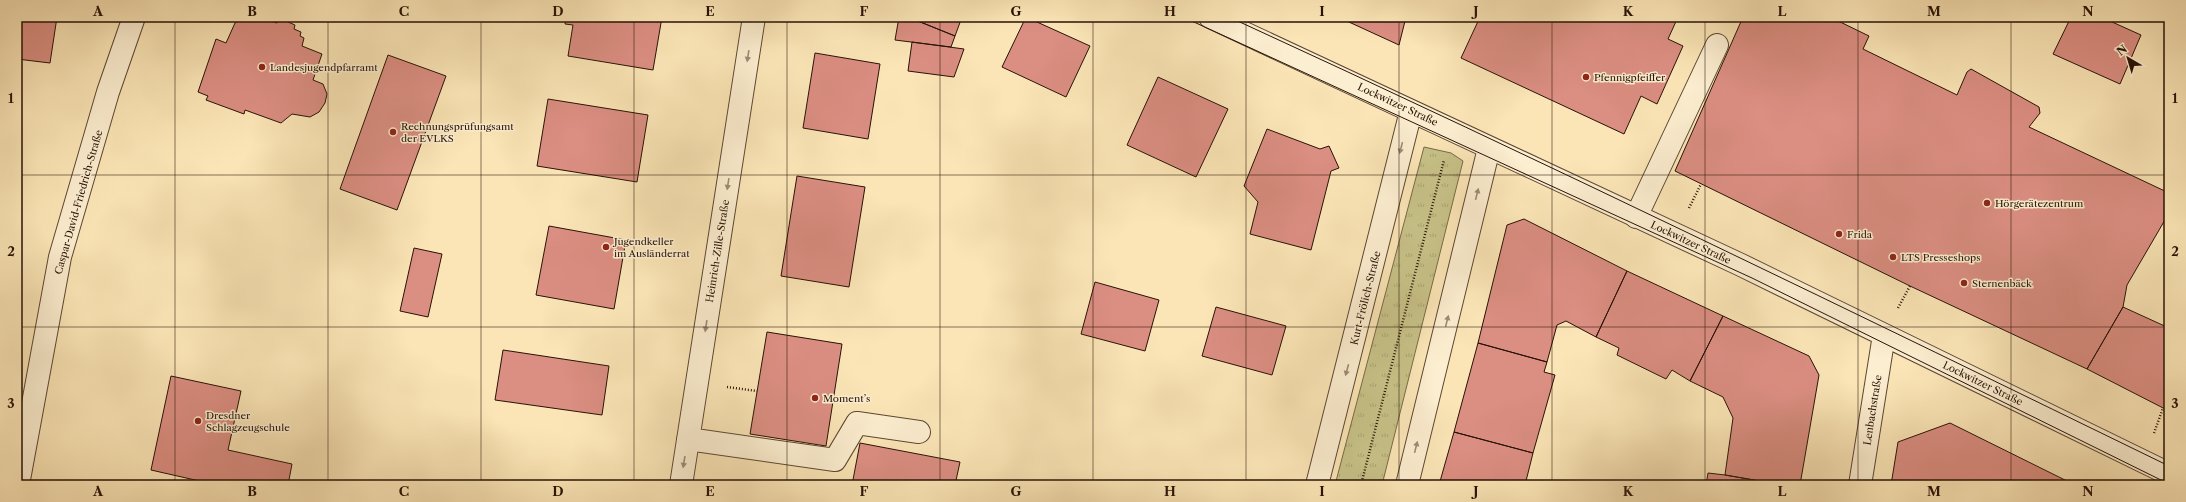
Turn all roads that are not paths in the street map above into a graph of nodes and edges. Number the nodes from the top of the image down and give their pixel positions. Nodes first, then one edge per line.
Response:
1 (134, 17) edge
2 (754, 17) edge
3 (1210, 17) edge
4 (1717, 45) dead end
5 (1411, 111) junction
6 (1489, 148) junction
7 (1636, 217) junction
8 (1884, 335) junction
9 (25, 409) edge
10 (919, 432) dead end
11 (688, 438) junction
12 (2169, 474) edge
13 (18, 485) edge
14 (681, 485) edge
15 (1317, 485) edge
16 (1407, 485) edge
17 (1860, 485) edge

1 - 9 street, Caspar-David-Friedrich-Straße
2 -> 11 street, Heinrich-Zille-Straße
3 - 5 street, Lockwitzer Straße
4 - 7 street
5 - 6 street, Lockwitzer Straße
5 -> 15 street, Kurt-Frölich-Straße
6 - 7 street, Lockwitzer Straße
16 -> 6 street
7 - 8 street, Lockwitzer Straße
8 - 12 street, Lockwitzer Straße
8 - 17 street, Lenbachstraße
9 - 13 street, Caspar-David-Friedrich-Straße
10 - 11 street
11 -> 14 street, Heinrich-Zille-Straße

